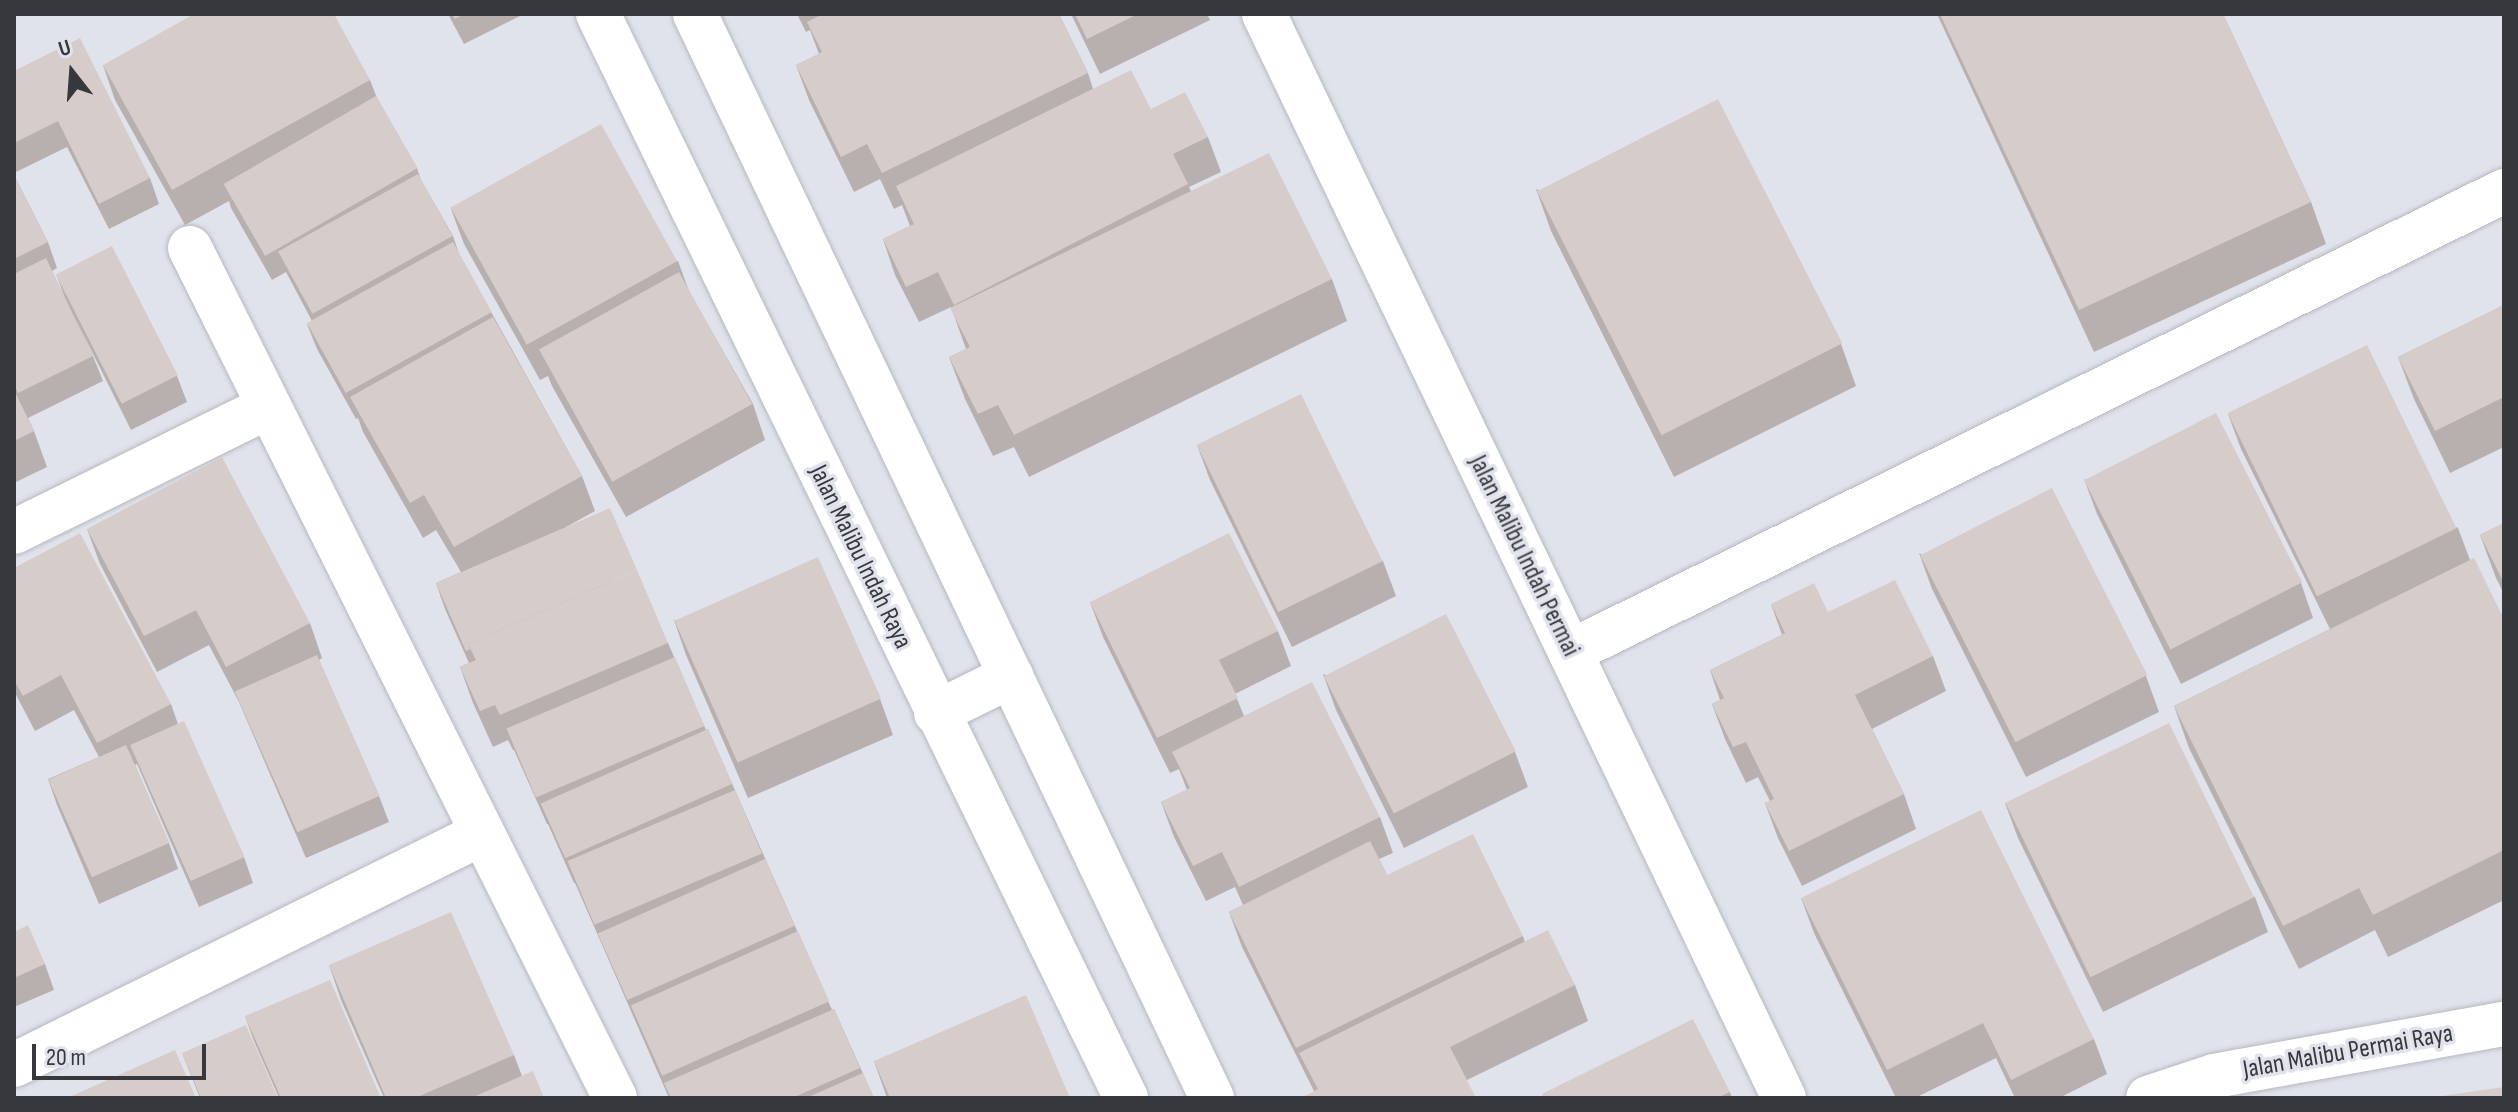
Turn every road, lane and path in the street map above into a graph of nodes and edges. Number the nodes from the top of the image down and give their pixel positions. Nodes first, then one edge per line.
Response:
1 (598, 14) edge
2 (695, 14) edge
3 (1264, 14) edge
4 (2504, 191) edge
5 (190, 248) dead end
6 (268, 407) junction
7 (14, 532) edge
8 (1570, 652) junction
9 (1011, 676) junction
10 (936, 713) junction
11 (481, 834) junction
12 (2504, 1024) edge
13 (14, 1065) edge
14 (615, 1098) edge
15 (1126, 1098) edge
16 (1212, 1098) edge
17 (1784, 1098) edge
18 (2148, 1098) edge

1 - 10 street, Jalan Malibu Indah Raya
2 - 9 street
3 - 8 street, Jalan Malibu Indah Permai
4 - 8 street
5 - 6 street
6 - 7 street
6 - 11 street
8 - 17 street, Jalan Malibu Indah Permai
9 - 10 street
9 - 16 street
10 - 15 street, Jalan Malibu Indah Raya
11 - 13 street
11 - 14 street
12 - 18 street, Jalan Malibu Permai Raya

